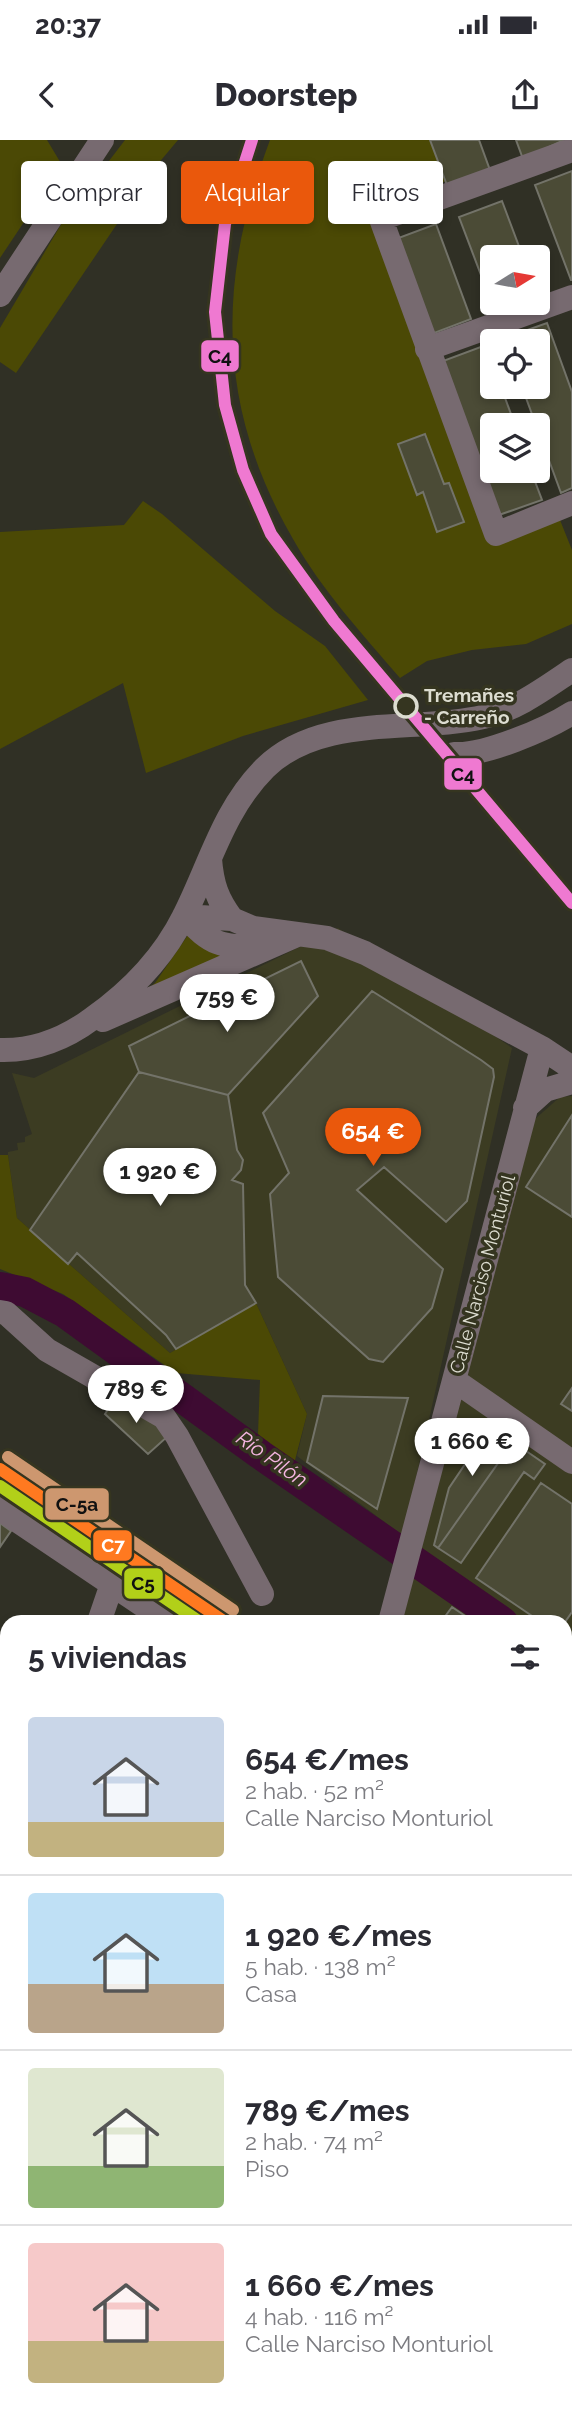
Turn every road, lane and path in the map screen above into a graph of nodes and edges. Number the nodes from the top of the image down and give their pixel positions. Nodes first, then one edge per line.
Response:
1 (102, 140) edge
2 (572, 150) edge
3 (0, 295) edge
4 (572, 297) edge
5 (427, 349) junction
6 (572, 503) edge
7 (572, 670) edge
8 (572, 713) edge
9 (454, 754) dead end
10 (210, 859) junction
11 (184, 916) junction
12 (232, 919) junction
13 (301, 934) junction
14 (264, 947) junction
15 (76, 1030) junction
16 (541, 1048) junction
17 (0, 1050) edge
18 (572, 1068) edge
19 (572, 1082) edge
20 (525, 1108) junction
21 (0, 1312) edge
22 (454, 1380) junction
23 (572, 1462) edge
24 (0, 1509) edge
25 (112, 1584) junction
26 (262, 1594) dead end
27 (101, 1615) edge
28 (158, 1615) edge
29 (392, 1615) edge

1 - 3 street
2 - 5 street
4 - 5 street
5 - 6 street
7 - 10 street
8 - 9 street
10 - 11 street
10 - 12 street
11 - 12 street
11 - 14 street
11 - 15 street
12 - 13 street
13 - 14 street
13 - 16 street
14 - 15 street
15 - 17 street
16 - 18 street
16 - 20 street, Calle Narciso Monturiol
19 - 20 street
20 - 22 street, Calle Narciso Monturiol
21 - 26 street
22 - 23 street
22 - 29 street, Calle Narciso Monturiol
24 - 25 street
25 - 27 street
25 - 28 street

